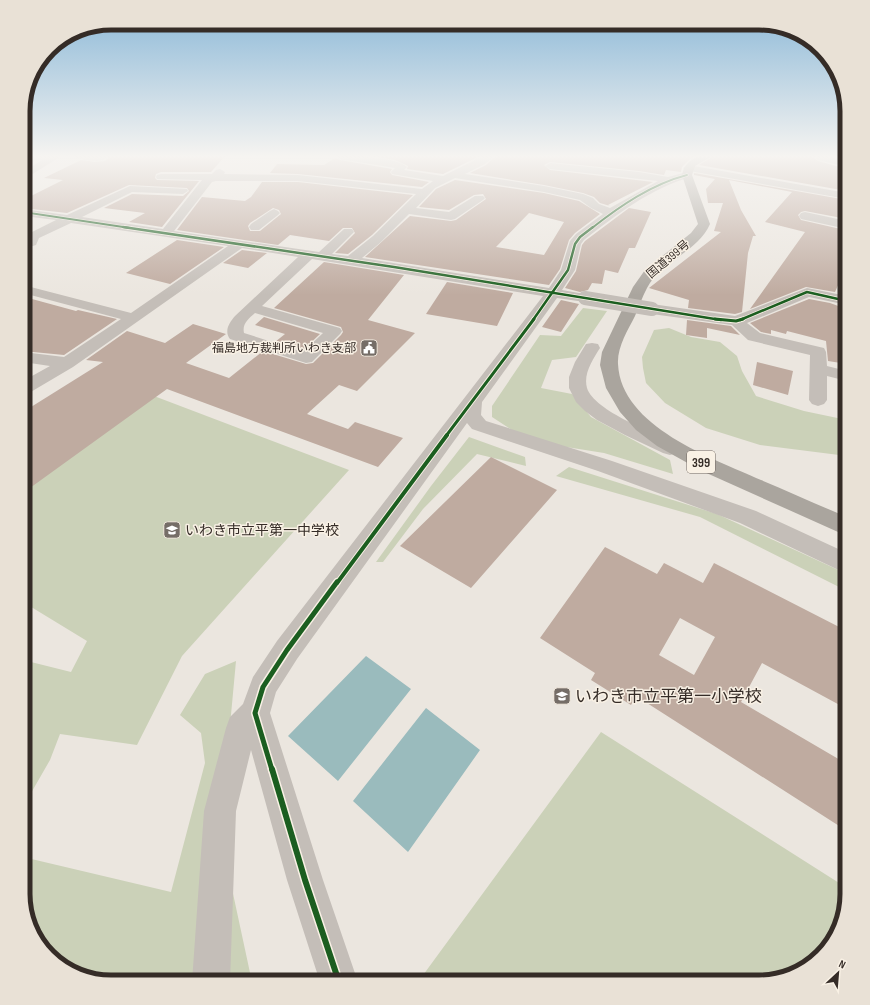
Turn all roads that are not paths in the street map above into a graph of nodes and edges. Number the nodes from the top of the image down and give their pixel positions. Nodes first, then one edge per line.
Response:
1 (105, 202) edge
2 (191, 202) edge
3 (415, 202) edge
4 (473, 202) edge
5 (594, 202) edge
6 (630, 202) edge
7 (697, 202) edge
8 (408, 210) junction
9 (30, 213) edge
10 (274, 213) dead end
11 (611, 213) junction
12 (805, 216) dead end
13 (71, 219) junction
14 (840, 224) edge
15 (255, 227) dead end
16 (348, 232) dead end
17 (166, 233) junction
18 (30, 242) edge
19 (240, 244) junction
20 (316, 255) junction
21 (350, 261) junction
22 (30, 291) edge
23 (553, 293) junction
24 (840, 299) edge
25 (252, 308) junction
26 (133, 318) junction
27 (736, 321) junction
28 (592, 348) dead end
29 (30, 358) edge
30 (67, 364) junction
31 (819, 369) junction
32 (840, 374) edge
33 (30, 385) edge
34 (473, 400) junction
35 (818, 400) dead end
36 (690, 457) junction
37 (840, 524) edge
38 (840, 561) edge
39 (255, 713) junction
40 (211, 975) edge
41 (337, 975) edge

1 - 13 street
2 - 17 street
3 - 8 street
4 - 8 street
5 - 11 street
6 - 11 street
7 - 36 highway, 国道399号 / 399
8 - 21 street
9 - 13 street
10 - 15 street
11 - 23 street
12 - 14 street
13 - 17 street
13 - 18 street
16 - 20 street
17 - 19 street
19 - 20 street
19 - 26 street
20 - 21 street
20 - 25 street
21 - 23 street
22 - 26 street
23 - 27 street, bridge
23 - 34 street
24 - 27 street
25 - 25 street
26 - 30 street
27 - 31 street
28 - 36 street
29 - 30 street
30 - 33 street
31 - 32 street
31 - 35 street
34 - 38 street
34 - 39 street
36 - 37 highway, 国道399号 / 399
39 - 40 street
39 - 41 street

